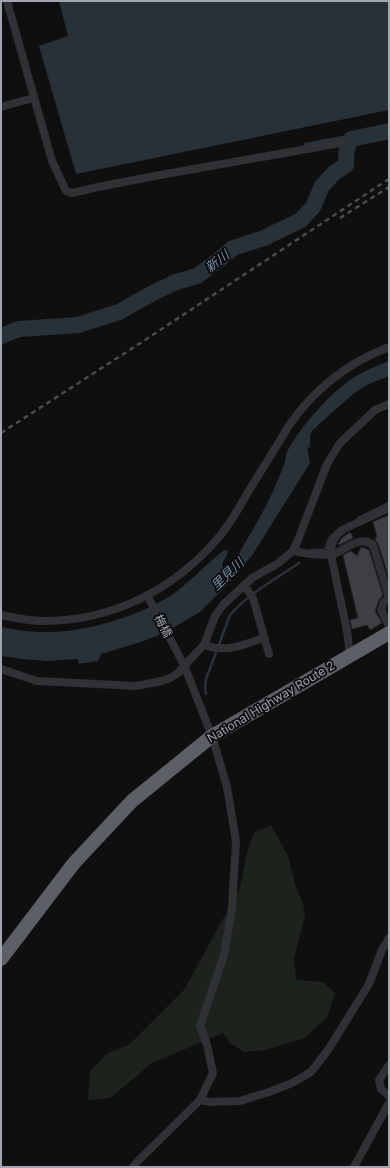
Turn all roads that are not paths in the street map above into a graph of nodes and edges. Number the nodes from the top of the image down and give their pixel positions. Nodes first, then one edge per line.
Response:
1 (7, 1) edge
2 (34, 98) junction
3 (1, 108) edge
4 (349, 143) road end
5 (389, 347) edge
6 (389, 404) edge
7 (389, 508) edge
8 (293, 551) junction
9 (331, 555) junction
10 (244, 585) junction
11 (148, 597) junction
12 (1, 615) edge
13 (389, 626) edge
14 (389, 633) edge
15 (264, 638) junction
16 (204, 645) junction
17 (269, 654) dead end
18 (350, 656) junction
19 (184, 665) junction
20 (1, 668) edge
21 (212, 736) junction
22 (389, 938) edge
23 (1, 958) edge
24 (389, 1066) edge
25 (389, 1096) edge
26 (200, 1100) junction
27 (389, 1103) edge
28 (133, 1167) edge
29 (354, 1167) edge

1 - 2 street
2 - 3 street
2 - 4 street
5 - 11 street
6 - 8 street
7 - 9 street
8 - 9 street
8 - 10 street
9 - 13 street
9 - 18 street
10 - 15 street
10 - 16 street
11 - 12 street
11 - 19 street, 梅橋
14 - 18 highway, National Highway Route 2
15 - 16 street
15 - 17 street
16 - 19 street
18 - 21 highway, National Highway Route 2
19 - 20 street
19 - 21 street, 梅橋
21 - 23 highway, National Highway Route 2
21 - 26 street, 梅橋
22 - 26 street
24 - 25 street
26 - 28 street, 梅橋
27 - 29 street

